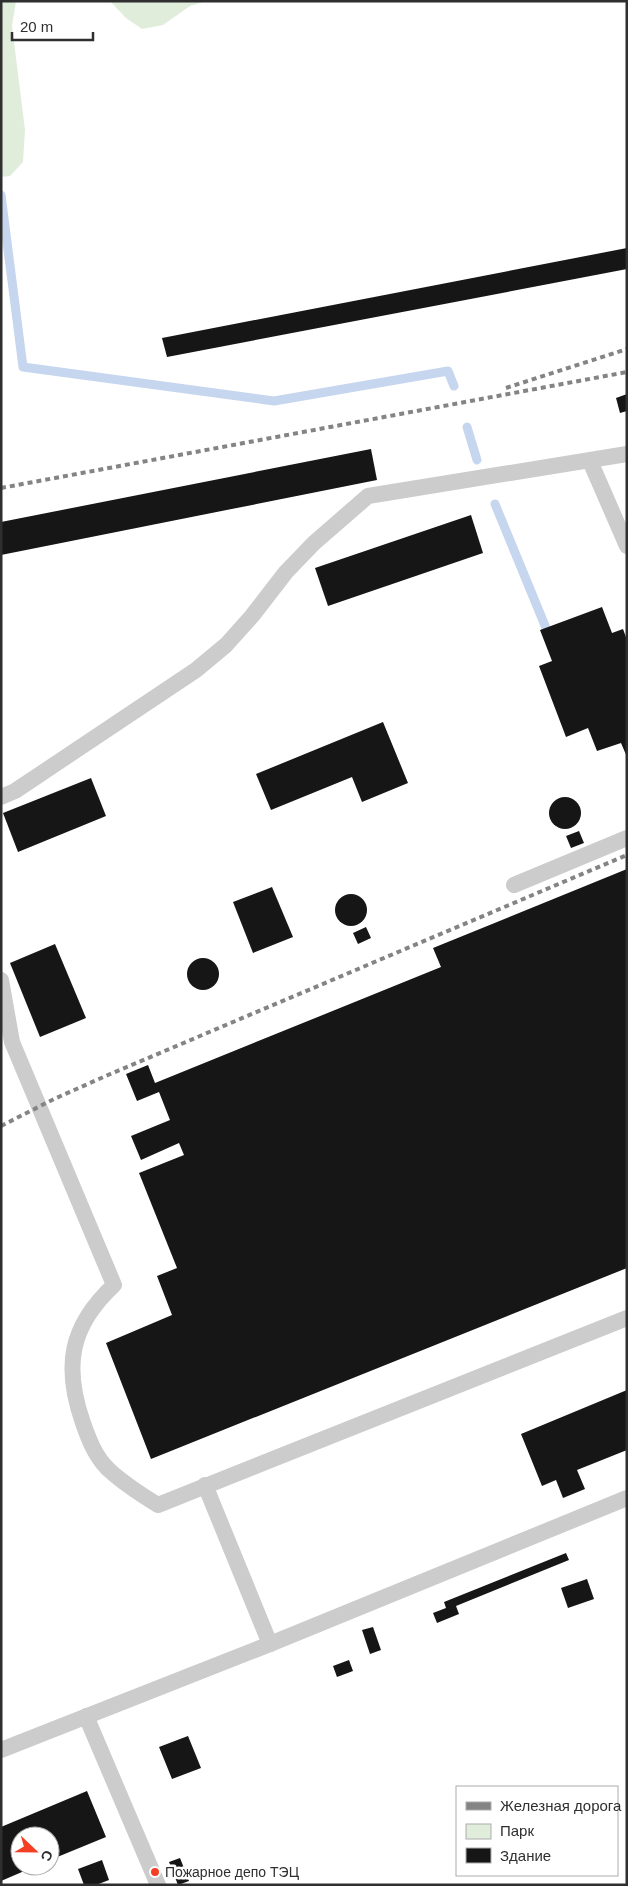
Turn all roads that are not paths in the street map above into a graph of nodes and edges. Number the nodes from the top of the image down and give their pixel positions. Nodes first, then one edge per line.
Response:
1 (627, 454) edge
2 (590, 460) junction
3 (627, 546) edge
4 (1, 797) edge
5 (627, 838) edge
6 (514, 885) dead end
7 (1, 980) edge
8 (627, 1318) edge
9 (206, 1486) junction
10 (627, 1498) edge
11 (270, 1644) junction
12 (86, 1716) junction
13 (1, 1750) edge
14 (158, 1885) edge

1 - 2 lane
2 - 3 lane
2 - 4 lane
5 - 6 lane
7 - 9 lane
8 - 9 lane
9 - 11 lane
10 - 11 lane
11 - 12 lane
12 - 13 lane
12 - 14 lane

